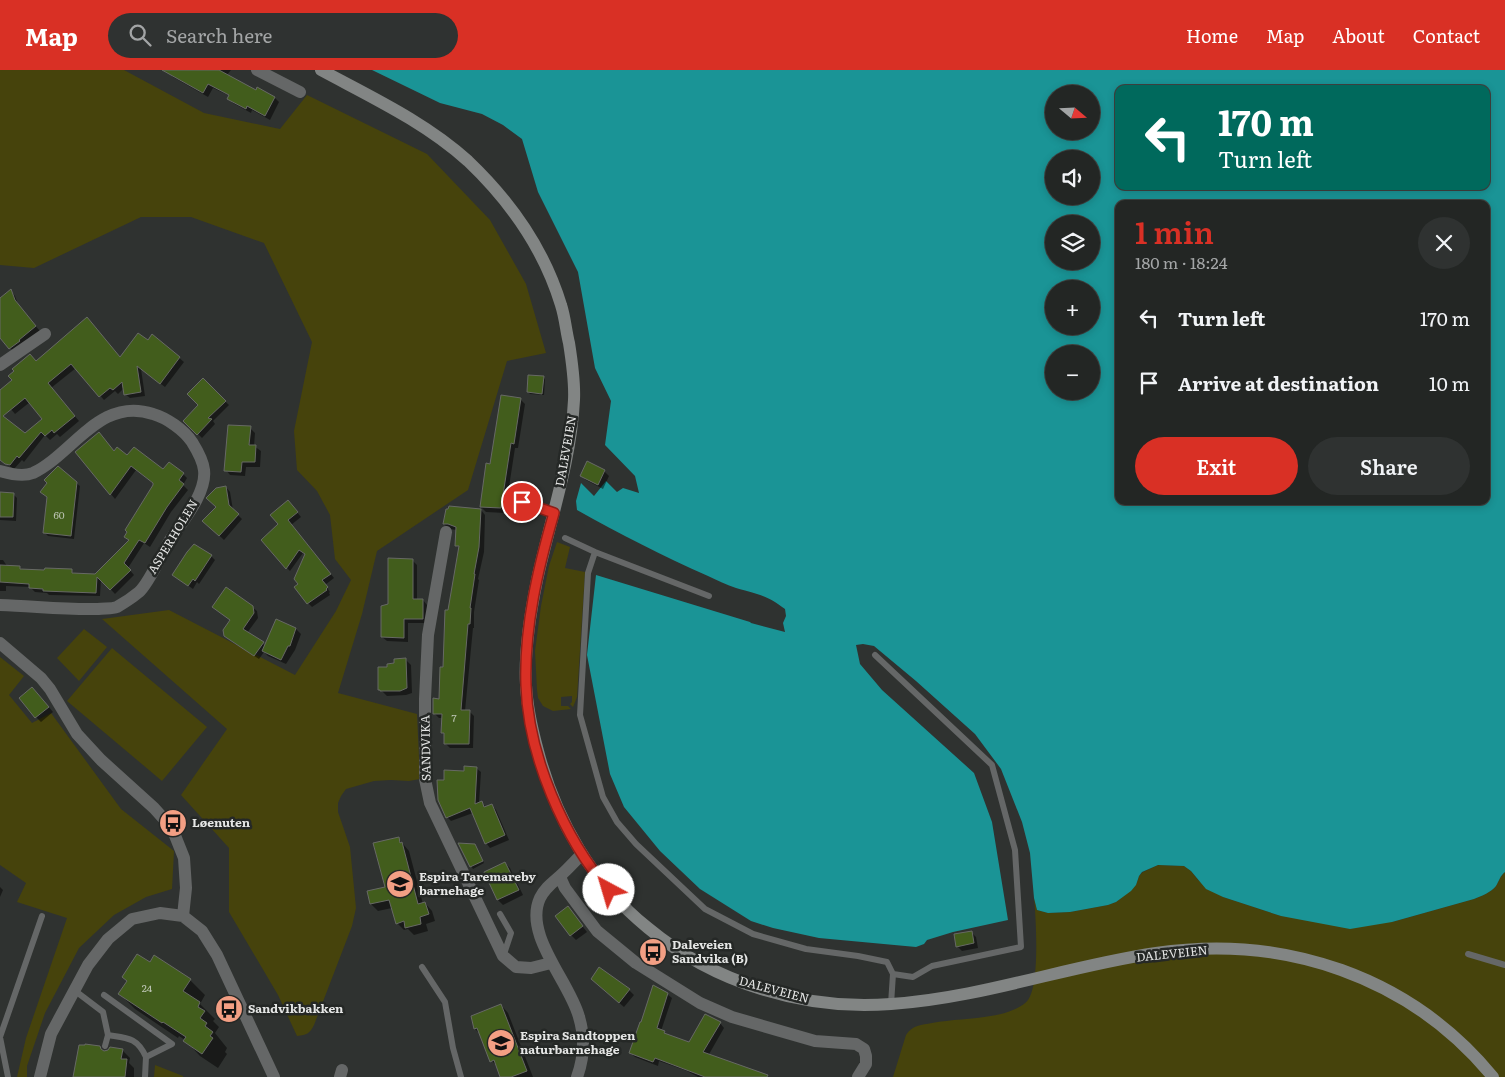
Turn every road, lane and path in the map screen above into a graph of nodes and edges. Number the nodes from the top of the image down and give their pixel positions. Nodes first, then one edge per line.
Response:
1 (257, 70) edge
2 (321, 70) edge
3 (300, 92) dead end
4 (45, 334) dead end
5 (0, 365) edge
6 (0, 472) edge
7 (522, 502) dead end
8 (554, 513) junction
9 (446, 532) dead end
10 (565, 538) dead end
11 (595, 552) junction
12 (709, 596) dead end
13 (0, 605) edge
14 (0, 643) edge
15 (875, 655) dead end
16 (582, 854) junction
17 (560, 877) junction
18 (500, 914) dead end
19 (42, 916) dead end
20 (183, 916) junction
21 (1468, 954) dead end
22 (503, 956) junction
23 (551, 963) junction
24 (1505, 965) edge
25 (422, 967) dead end
26 (892, 974) junction
27 (74, 990) junction
28 (104, 995) dead end
29 (891, 1004) junction
30 (108, 1036) junction
31 (104, 1046) dead end
32 (146, 1056) junction
33 (8, 1077) edge
34 (40, 1077) edge
35 (145, 1077) edge
36 (274, 1077) edge
37 (460, 1077) edge
38 (577, 1077) edge
39 (858, 1077) edge
40 (1493, 1077) edge

1 - 3 street
2 - 8 main road, DALEVEIEN
4 - 5 street
6 - 13 street, ASPERHOLEN
7 - 8 lane
8 - 16 main road, DALEVEIEN
9 - 22 street, SANDVIKA
10 - 11 lane
11 - 12 lane
11 - 26 lane
14 - 20 street
15 - 26 lane
16 - 17 street
16 - 29 main road, DALEVEIEN
17 - 23 street
17 - 39 street
18 - 22 lane
19 - 33 lane
20 - 27 street
20 - 36 street
21 - 24 lane
22 - 23 street
23 - 38 street
25 - 37 lane
26 - 29 lane
27 - 30 lane
27 - 34 street
28 - 32 lane
29 - 40 main road, DALEVEIEN
30 - 31 lane
30 - 32 lane
32 - 35 lane

